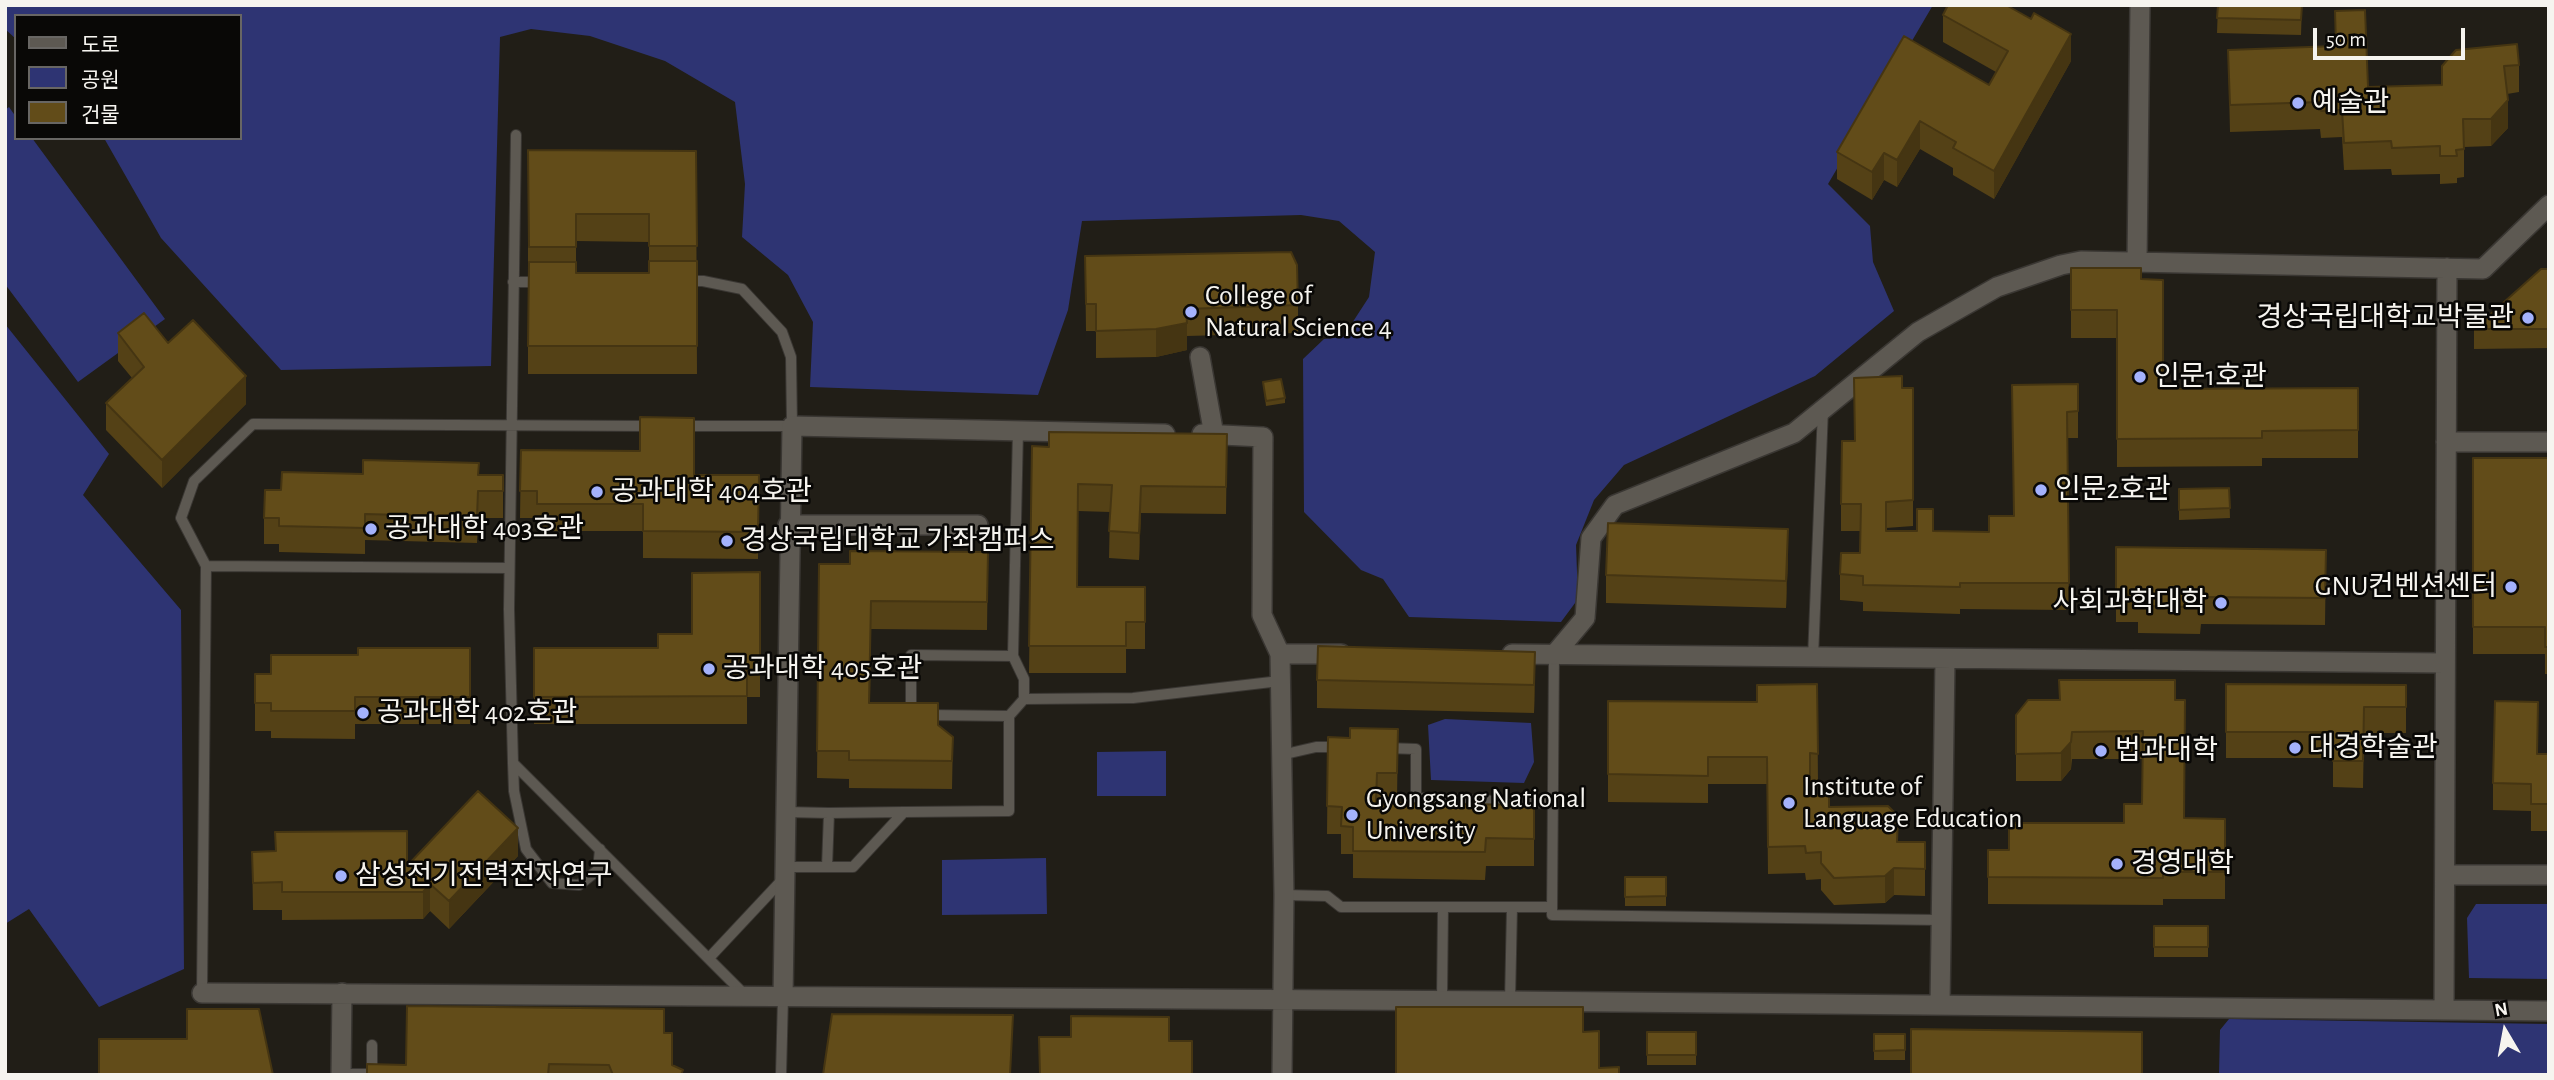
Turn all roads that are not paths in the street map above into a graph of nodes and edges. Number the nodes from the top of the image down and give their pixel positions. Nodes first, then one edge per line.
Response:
1 (2140, 5) edge
2 (516, 135) dead end
3 (2549, 205) edge
4 (2137, 262) junction
5 (2446, 268) junction
6 (676, 281) edge
7 (513, 282) junction
8 (552, 282) edge
9 (1200, 357) dead end
10 (1823, 408) junction
11 (511, 426) junction
12 (658, 426) edge
13 (671, 426) edge
14 (792, 426) junction
15 (1018, 430) junction
16 (1214, 435) junction
17 (2446, 442) junction
18 (2549, 442) edge
19 (788, 525) junction
20 (978, 525) dead end
21 (206, 566) junction
22 (509, 568) junction
23 (1279, 654) junction
24 (1360, 654) edge
25 (1499, 654) edge
26 (1554, 655) junction
27 (1013, 656) junction
28 (1813, 658) junction
29 (1945, 660) junction
30 (2445, 663) junction
31 (1280, 681) junction
32 (1024, 699) junction
33 (1009, 716) junction
34 (1353, 748) edge
35 (1379, 748) edge
36 (1281, 755) junction
37 (513, 763) junction
38 (1552, 803) junction
39 (786, 812) junction
40 (904, 812) junction
41 (829, 813) junction
42 (600, 849) junction
43 (827, 867) junction
44 (785, 872) junction
45 (2446, 875) junction
46 (2549, 875) edge
47 (1284, 895) junction
48 (1443, 907) junction
49 (1512, 907) junction
50 (1552, 907) junction
51 (1941, 920) junction
52 (709, 958) junction
53 (202, 993) joint
54 (342, 993) junction
55 (745, 996) junction
56 (783, 997) junction
57 (1283, 1000) junction
58 (1442, 1000) junction
59 (1510, 1001) junction
60 (1940, 1005) junction
61 (2444, 1010) junction
62 (2549, 1011) edge
63 (372, 1045) dead end
64 (341, 1074) edge
65 (781, 1075) edge
66 (1283, 1075) edge

1 - 4 street
2 - 7 lane
3 - 5 street
4 - 5 street
4 - 10 street
5 - 17 street
6 - 14 lane
7 - 8 lane
7 - 11 lane
9 - 16 street
10 - 26 street
10 - 28 lane
11 - 12 lane
11 - 21 lane
11 - 22 lane
13 - 14 lane
14 - 15 street
14 - 19 street
15 - 16 street
15 - 27 lane
16 - 23 street
17 - 18 street
17 - 30 street
19 - 20 street
19 - 39 street
21 - 22 lane
21 - 53 lane
22 - 37 lane
23 - 24 street
23 - 31 street
25 - 26 street
26 - 28 street
26 - 38 lane
27 - 32 lane
27 - 33 lane
28 - 29 street
29 - 30 street
29 - 51 street
30 - 45 street
31 - 32 lane
31 - 36 street
32 - 33 lane
33 - 40 lane
34 - 36 lane
35 - 38 lane
36 - 47 street
37 - 42 lane
37 - 42 lane
38 - 50 lane
39 - 41 lane
39 - 44 street
40 - 41 lane
40 - 43 lane
41 - 43 lane
42 - 52 lane
43 - 44 lane
44 - 52 lane
44 - 56 street
45 - 46 street
45 - 61 street
47 - 48 lane
47 - 57 street
48 - 49 lane
48 - 58 lane
49 - 50 lane
49 - 59 lane
50 - 51 lane
51 - 60 street
52 - 55 lane
53 - 54 street
54 - 55 street
54 - 64 street
55 - 56 street
56 - 57 street
56 - 65 lane
57 - 58 street
57 - 66 street
58 - 59 street
59 - 60 street
60 - 61 street
61 - 62 street
63 - 64 lane

